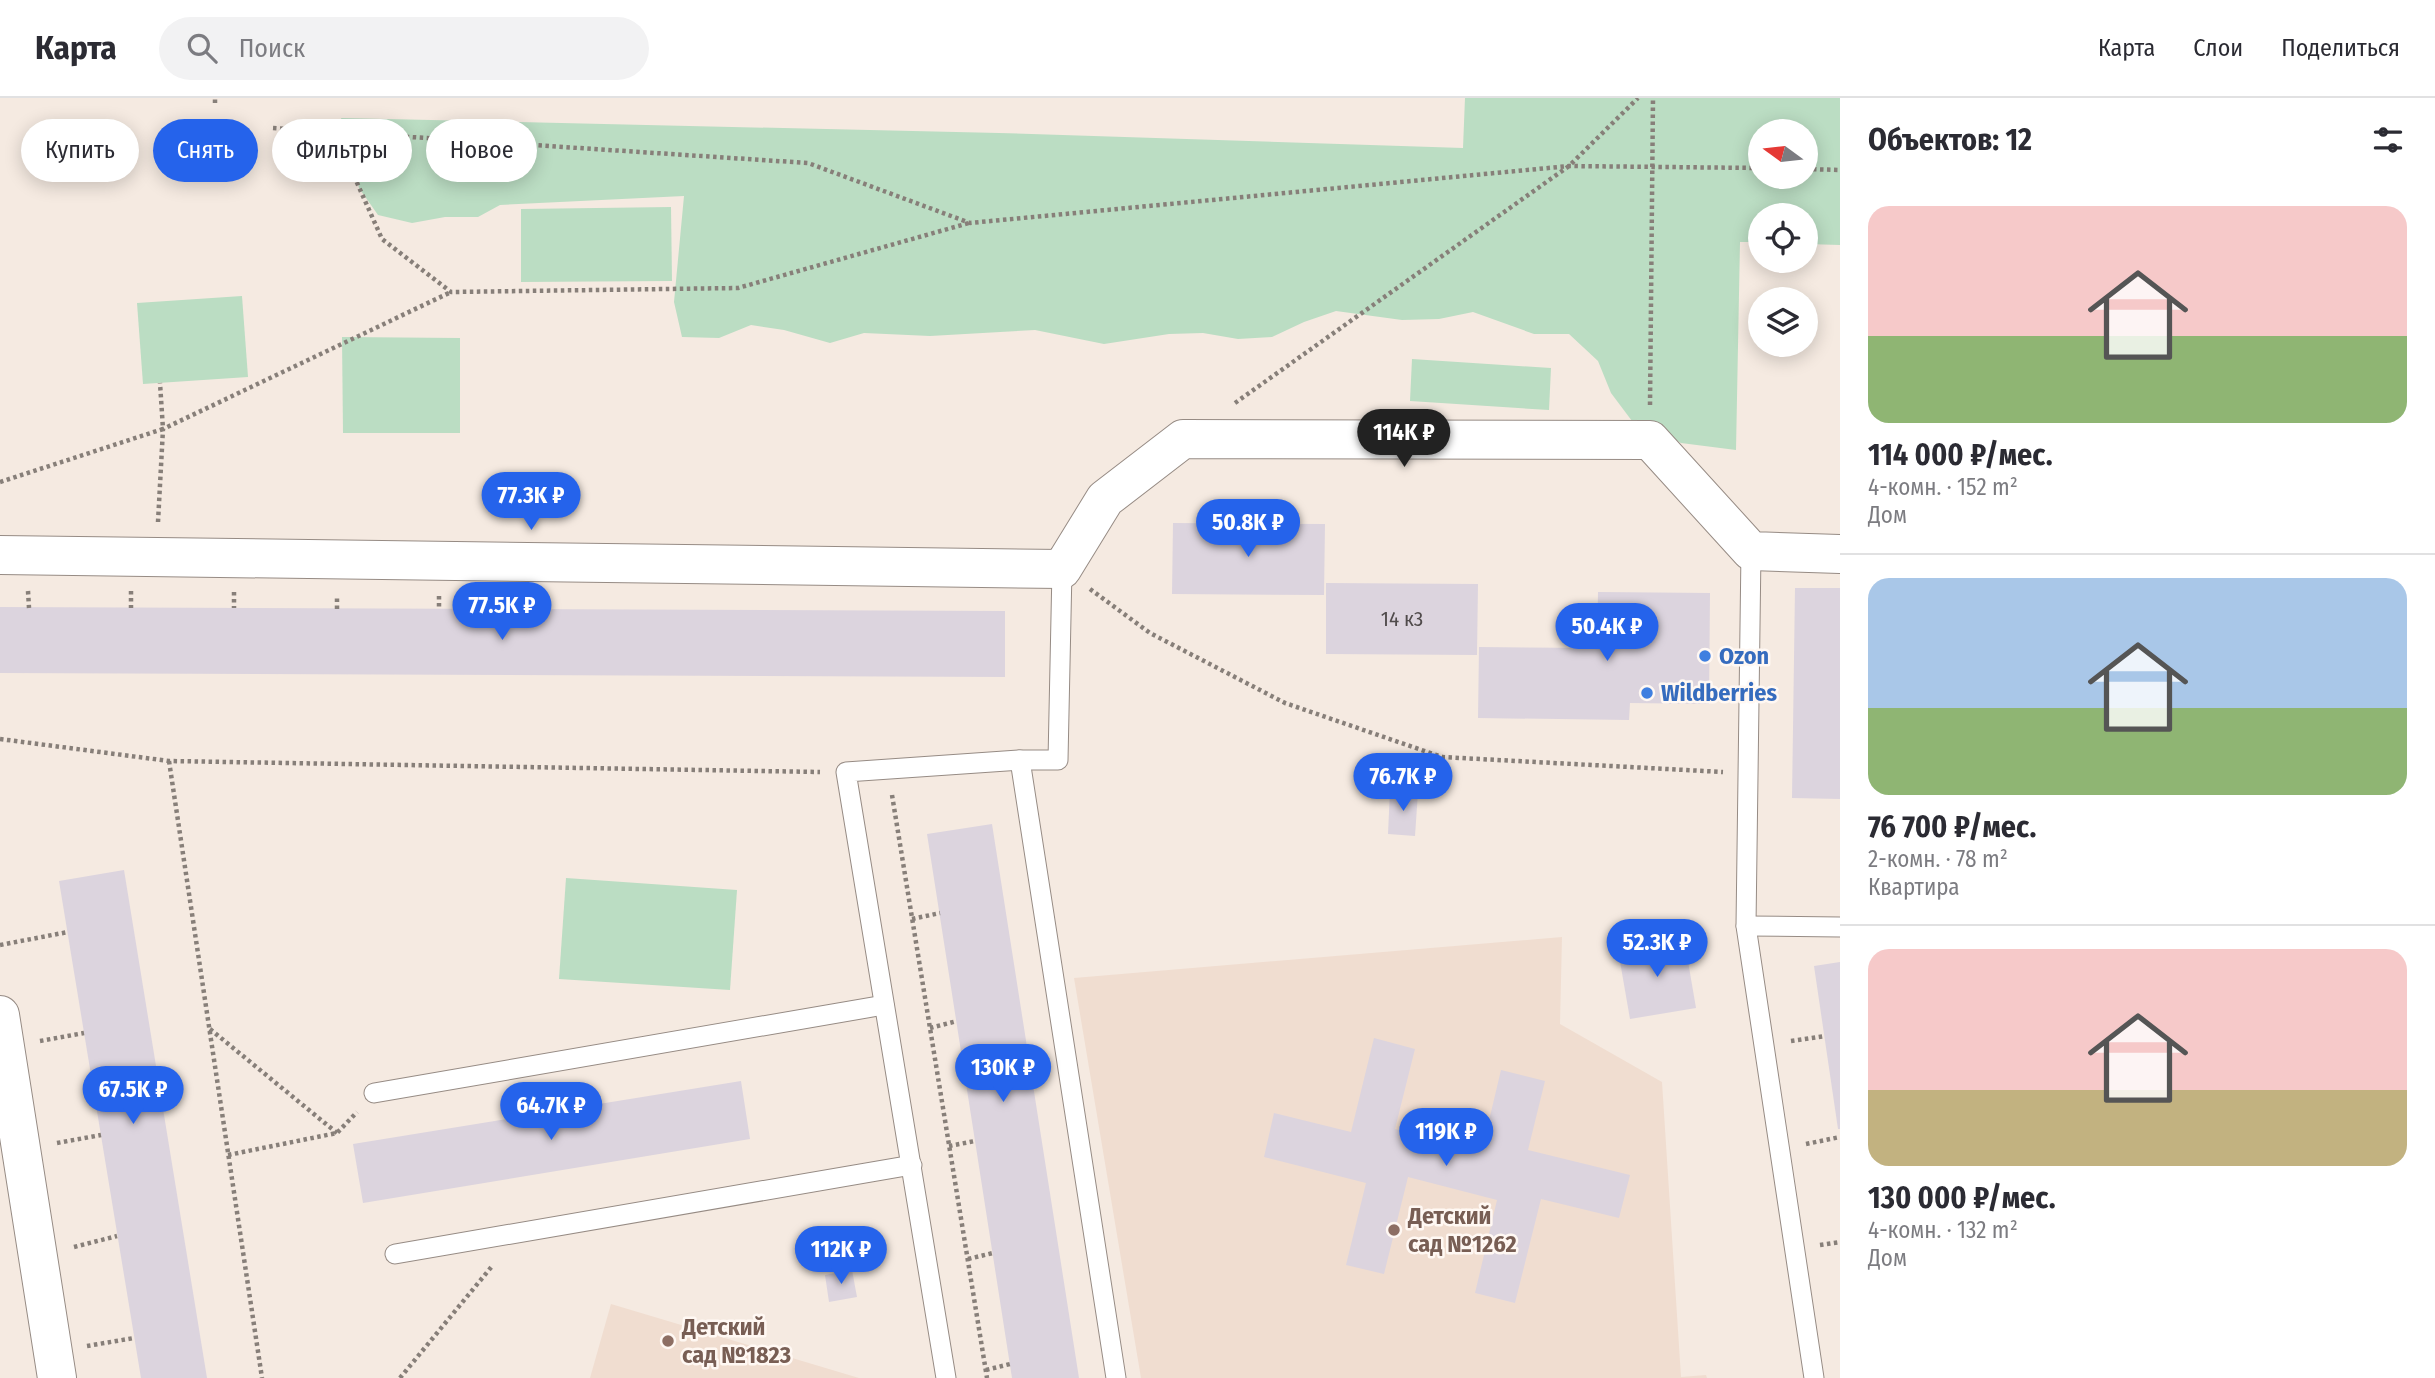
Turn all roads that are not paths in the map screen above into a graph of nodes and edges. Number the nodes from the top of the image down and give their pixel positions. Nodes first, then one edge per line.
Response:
1 (1751, 551) junction
2 (1840, 554) edge
3 (0, 555) edge
4 (1062, 569) junction
5 (1020, 760) junction
6 (1746, 926) junction
7 (1840, 927) edge
8 (884, 1005) junction
9 (3, 1031) edge
10 (374, 1093) road end
11 (912, 1165) junction
12 (395, 1254) dead end
13 (55, 1365) edge
14 (946, 1378) edge
15 (1116, 1378) edge
16 (1814, 1378) edge

1 - 2 street
1 - 4 street
1 - 6 lane
3 - 4 street
4 - 5 lane
5 - 8 lane
5 - 15 lane
6 - 7 lane
6 - 16 lane
8 - 10 lane
8 - 11 lane
9 - 13 street
11 - 12 lane
11 - 14 lane

